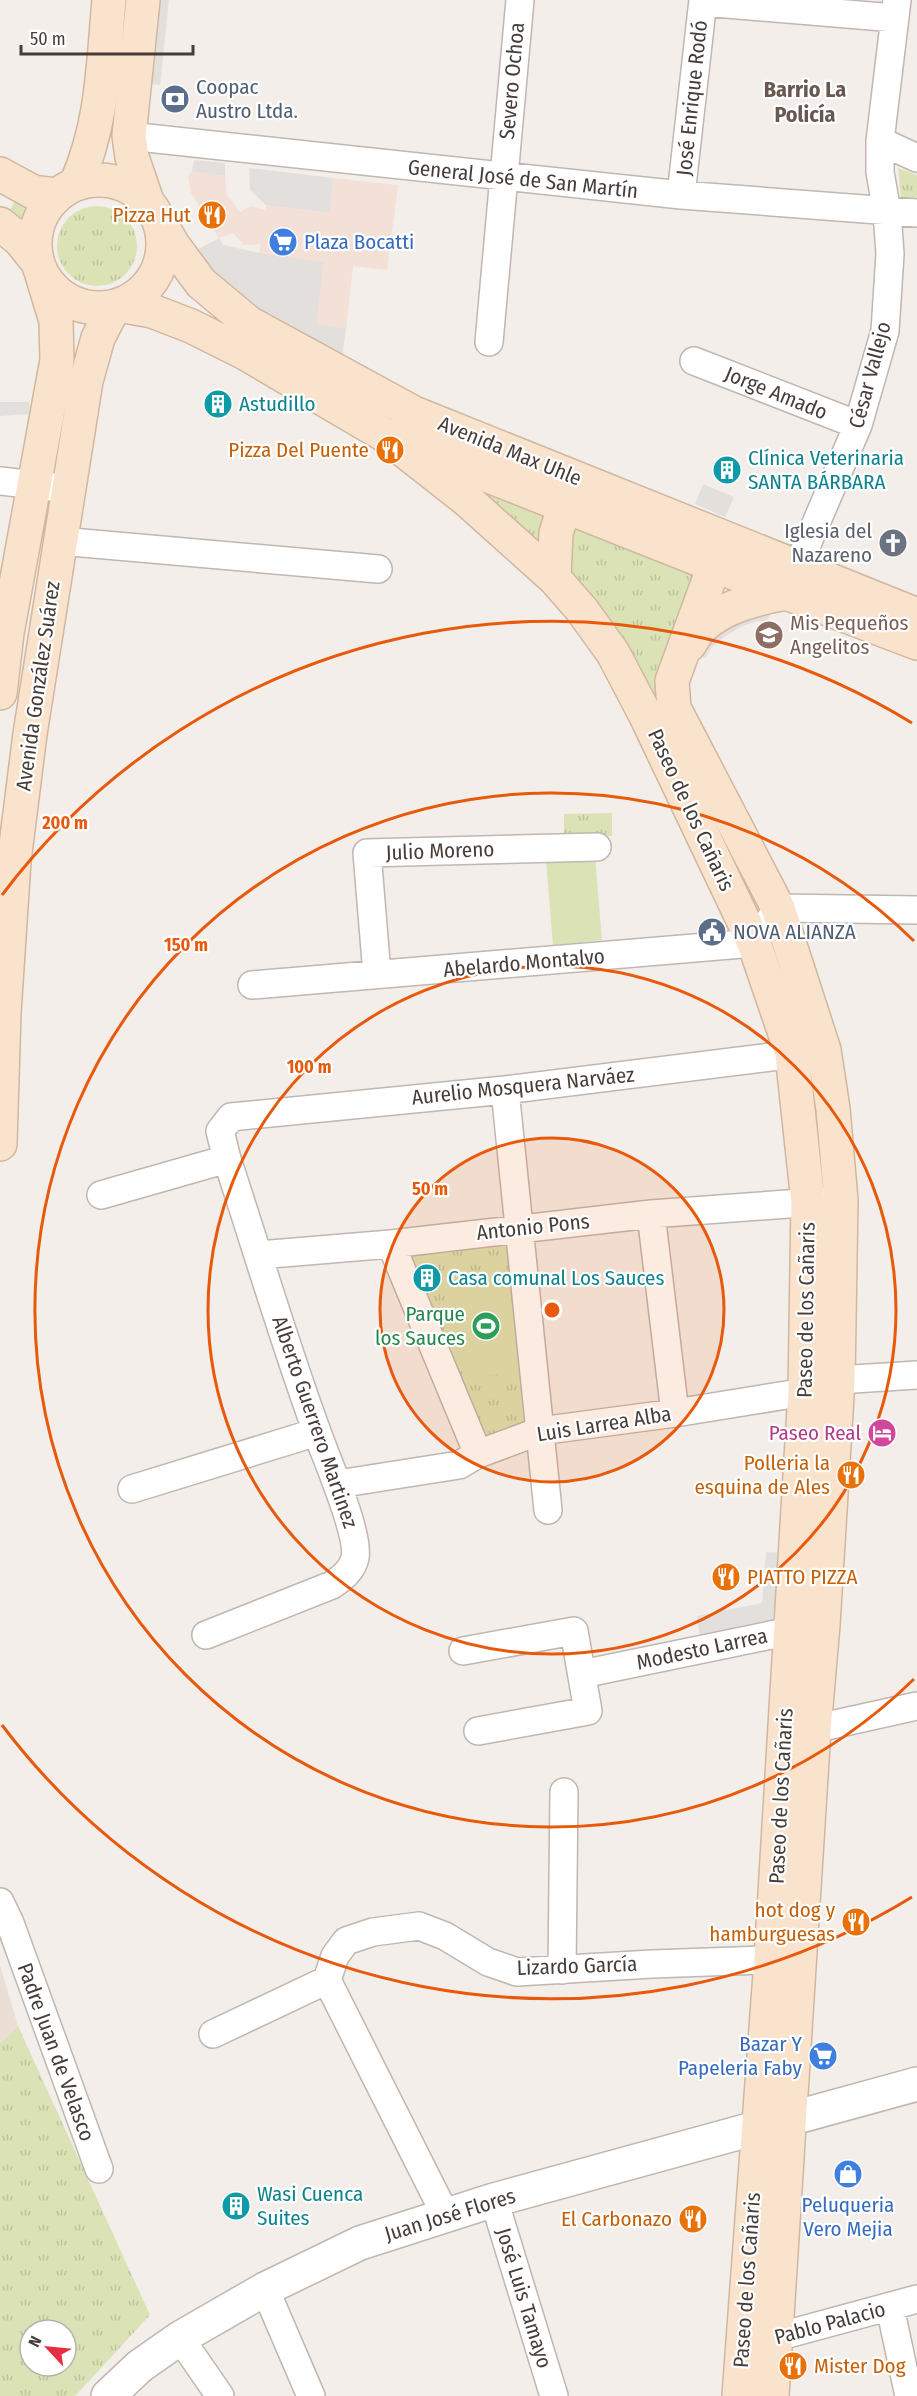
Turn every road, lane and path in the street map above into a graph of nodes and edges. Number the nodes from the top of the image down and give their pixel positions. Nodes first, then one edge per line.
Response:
1 (109, 0) edge
2 (143, 0) edge
3 (520, 0) edge
4 (703, 1) edge
5 (896, 9) edge
6 (129, 136) junction
7 (880, 141) junction
8 (917, 158) edge
9 (0, 174) edge
10 (504, 178) junction
11 (67, 189) junction
12 (681, 195) junction
13 (151, 208) junction
14 (887, 212) junction
15 (917, 213) edge
16 (0, 224) edge
17 (39, 268) junction
18 (116, 306) junction
19 (489, 342) dead end
20 (694, 360) dead end
21 (858, 425) junction
22 (383, 434) junction
23 (0, 481) edge
24 (35, 485) junction
25 (68, 489) junction
26 (569, 492) junction
27 (60, 541) junction
28 (719, 552) junction
29 (378, 569) dead end
30 (554, 578) junction
31 (791, 581) junction
32 (917, 615) edge
33 (4, 633) edge
34 (917, 644) edge
35 (679, 658) junction
36 (0, 693) edge
37 (597, 847) dead end
38 (7, 860) edge
39 (778, 908) junction
40 (917, 910) edge
41 (754, 943) junction
42 (377, 974) junction
43 (252, 985) dead end
44 (824, 1050) junction
45 (792, 1054) junction
46 (505, 1089) junction
47 (224, 1124) joint
48 (0, 1144) edge
49 (227, 1159) junction
50 (101, 1195) dead end
51 (841, 1200) junction
52 (808, 1202) junction
53 (651, 1214) junction
54 (519, 1229) junction
55 (391, 1244) junction
56 (259, 1255) junction
57 (917, 1375) edge
58 (838, 1380) junction
59 (805, 1392) junction
60 (675, 1413) junction
61 (540, 1431) junction
62 (317, 1432) junction
63 (478, 1454) junction
64 (338, 1484) junction
65 (132, 1489) dead end
66 (548, 1510) dead end
67 (823, 1625) junction
68 (790, 1630) junction
69 (206, 1635) dead end
70 (463, 1651) dead end
71 (582, 1674) junction
72 (917, 1707) edge
73 (478, 1731) dead end
74 (799, 1732) junction
75 (564, 1792) dead end
76 (0, 1902) edge
77 (786, 1959) junction
78 (562, 1970) junction
79 (327, 1980) junction
80 (213, 2034) dead end
81 (917, 2084) edge
82 (790, 2118) junction
83 (758, 2127) junction
84 (99, 2169) dead end
85 (494, 2200) junction
86 (445, 2214) junction
87 (265, 2289) junction
88 (917, 2299) edge
89 (890, 2307) junction
90 (776, 2337) junction
91 (180, 2338) junction
92 (742, 2346) junction
93 (108, 2396) edge
94 (220, 2396) edge
95 (311, 2396) edge
96 (554, 2396) edge
97 (739, 2396) edge
98 (772, 2396) edge
99 (909, 2396) edge

1 - 11 main road
2 - 6 main road
3 - 10 street, Severo Ochoa
4 - 5 street
4 - 12 street, José Enrique Rodó
5 - 7 street, César Vallejo
6 - 10 street, General José de San Martín
6 - 13 main road
7 - 8 street
7 - 14 street, César Vallejo
9 - 11 main road
10 - 12 street, General José de San Martín
10 - 19 street, Severo Ochoa
11 - 13 main road
11 - 17 main road
12 - 14 street, General José de San Martín
13 - 18 main road
13 - 26 main road, Avenida Max Uhle
14 - 15 street, General José de San Martín
14 - 21 street, César Vallejo
16 - 17 main road
17 - 18 main road
17 - 24 main road, Avenida González Suárez
18 - 22 main road, Avenida Max Uhle
18 - 25 main road, Avenida González Suárez
20 - 21 street, Jorge Amado
21 - 31 street, César Vallejo
22 - 26 main road, Avenida Max Uhle
22 - 30 main road, Paseo de los Cañaris
23 - 24 street
24 - 25 street
24 - 33 main road, Avenida González Suárez
25 - 27 main road, Avenida González Suárez
26 - 28 main road, Avenida Max Uhle
26 - 30 main road
27 - 29 street
27 - 38 main road, Avenida González Suárez
28 - 31 main road, Avenida Max Uhle
28 - 35 main road, Paseo de los Cañaris
30 - 41 main road, Paseo de los Cañaris
31 - 32 main road, Avenida Max Uhle
31 - 34 main road, Avenida Max Uhle
31 - 35 main road
33 - 36 main road, Avenida González Suárez
35 - 39 main road, Paseo de los Cañaris
37 - 42 street, Julio Moreno
38 - 48 main road, Avenida González Suárez
39 - 40 street
39 - 41 street
39 - 44 main road, Paseo de los Cañaris
41 - 42 street, Abelardo Montalvo
41 - 45 main road, Paseo de los Cañaris
42 - 43 street, Abelardo Montalvo
44 - 45 street, Aurelio Mosquera Narváez
44 - 51 main road, Paseo de los Cañaris
45 - 46 street, Aurelio Mosquera Narváez
45 - 52 main road, Paseo de los Cañaris
46 - 47 street, Aurelio Mosquera Narváez
46 - 54 street
47 - 49 street, Alberto Guerrero Martinez
49 - 50 street
49 - 56 street, Alberto Guerrero Martinez
51 - 52 street
51 - 58 main road, Paseo de los Cañaris
52 - 53 street, Antonio Pons
52 - 59 main road, Paseo de los Cañaris
53 - 54 street, Antonio Pons
53 - 60 street
54 - 55 street, Antonio Pons
54 - 61 street
55 - 56 street, Antonio Pons
55 - 63 street
56 - 62 street, Alberto Guerrero Martinez
57 - 58 street, Luis Larrea Alba
58 - 59 street, Luis Larrea Alba
58 - 67 main road, Paseo de los Cañaris
59 - 60 street, Luis Larrea Alba
59 - 68 main road, Paseo de los Cañaris
60 - 61 street, Luis Larrea Alba
61 - 63 street, Luis Larrea Alba
61 - 66 street
62 - 64 street, Alberto Guerrero Martinez
62 - 65 street
63 - 64 street, Luis Larrea Alba
64 - 69 street, Alberto Guerrero Martinez
67 - 68 street, Modesto Larrea
67 - 74 main road, Paseo de los Cañaris
68 - 71 street, Modesto Larrea
68 - 74 main road, Paseo de los Cañaris
70 - 71 street
71 - 73 street
72 - 74 street
74 - 77 main road, Paseo de los Cañaris
75 - 78 street
76 - 84 street, Padre Juan de Velasco
77 - 78 street, Lizardo García
77 - 82 main road, Paseo de los Cañaris
77 - 83 main road, Paseo de los Cañaris
78 - 79 street, Lizardo García
79 - 80 street
79 - 86 street
81 - 82 street, Juan José Flores
82 - 83 street, Juan José Flores
82 - 90 main road, Paseo de los Cañaris
83 - 85 street, Juan José Flores
83 - 92 main road, Paseo de los Cañaris
85 - 86 street, Juan José Flores
85 - 96 street, José Luis Tamayo
86 - 87 street, Juan José Flores
87 - 91 street, Juan José Flores
87 - 95 street
88 - 89 street, Pablo Palacio
89 - 90 street, Pablo Palacio
89 - 99 street
90 - 92 street, Pablo Palacio
90 - 98 main road, Paseo de los Cañaris
91 - 93 street, Juan José Flores
91 - 94 street
92 - 97 main road, Paseo de los Cañaris

